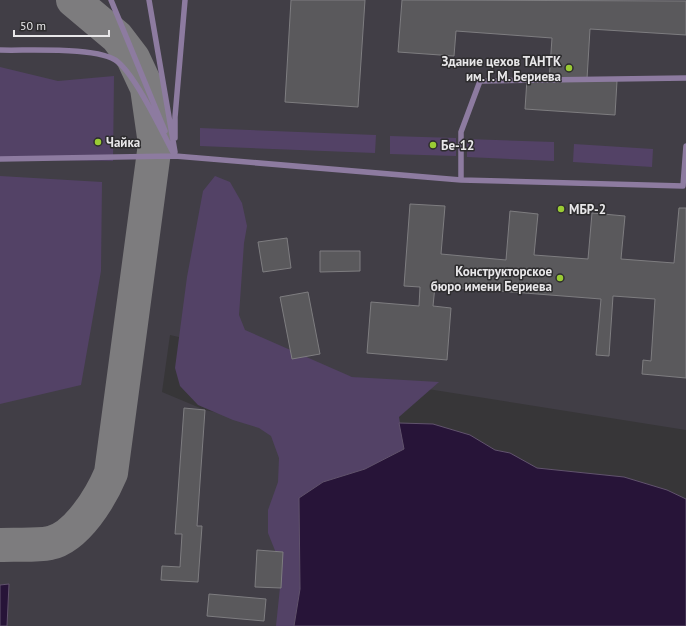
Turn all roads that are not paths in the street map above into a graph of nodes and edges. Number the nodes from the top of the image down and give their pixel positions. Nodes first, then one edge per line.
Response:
1 (111, 0) edge
2 (148, 0) edge
3 (185, 0) edge
4 (0, 50) edge
5 (686, 78) edge
6 (686, 146) edge
7 (175, 156) junction
8 (0, 160) edge
9 (461, 180) junction
10 (684, 186) edge

1 - 7 lane
2 - 7 lane
3 - 7 lane
4 - 7 lane
5 - 9 lane
6 - 10 lane
7 - 8 lane
7 - 9 lane
9 - 10 lane

